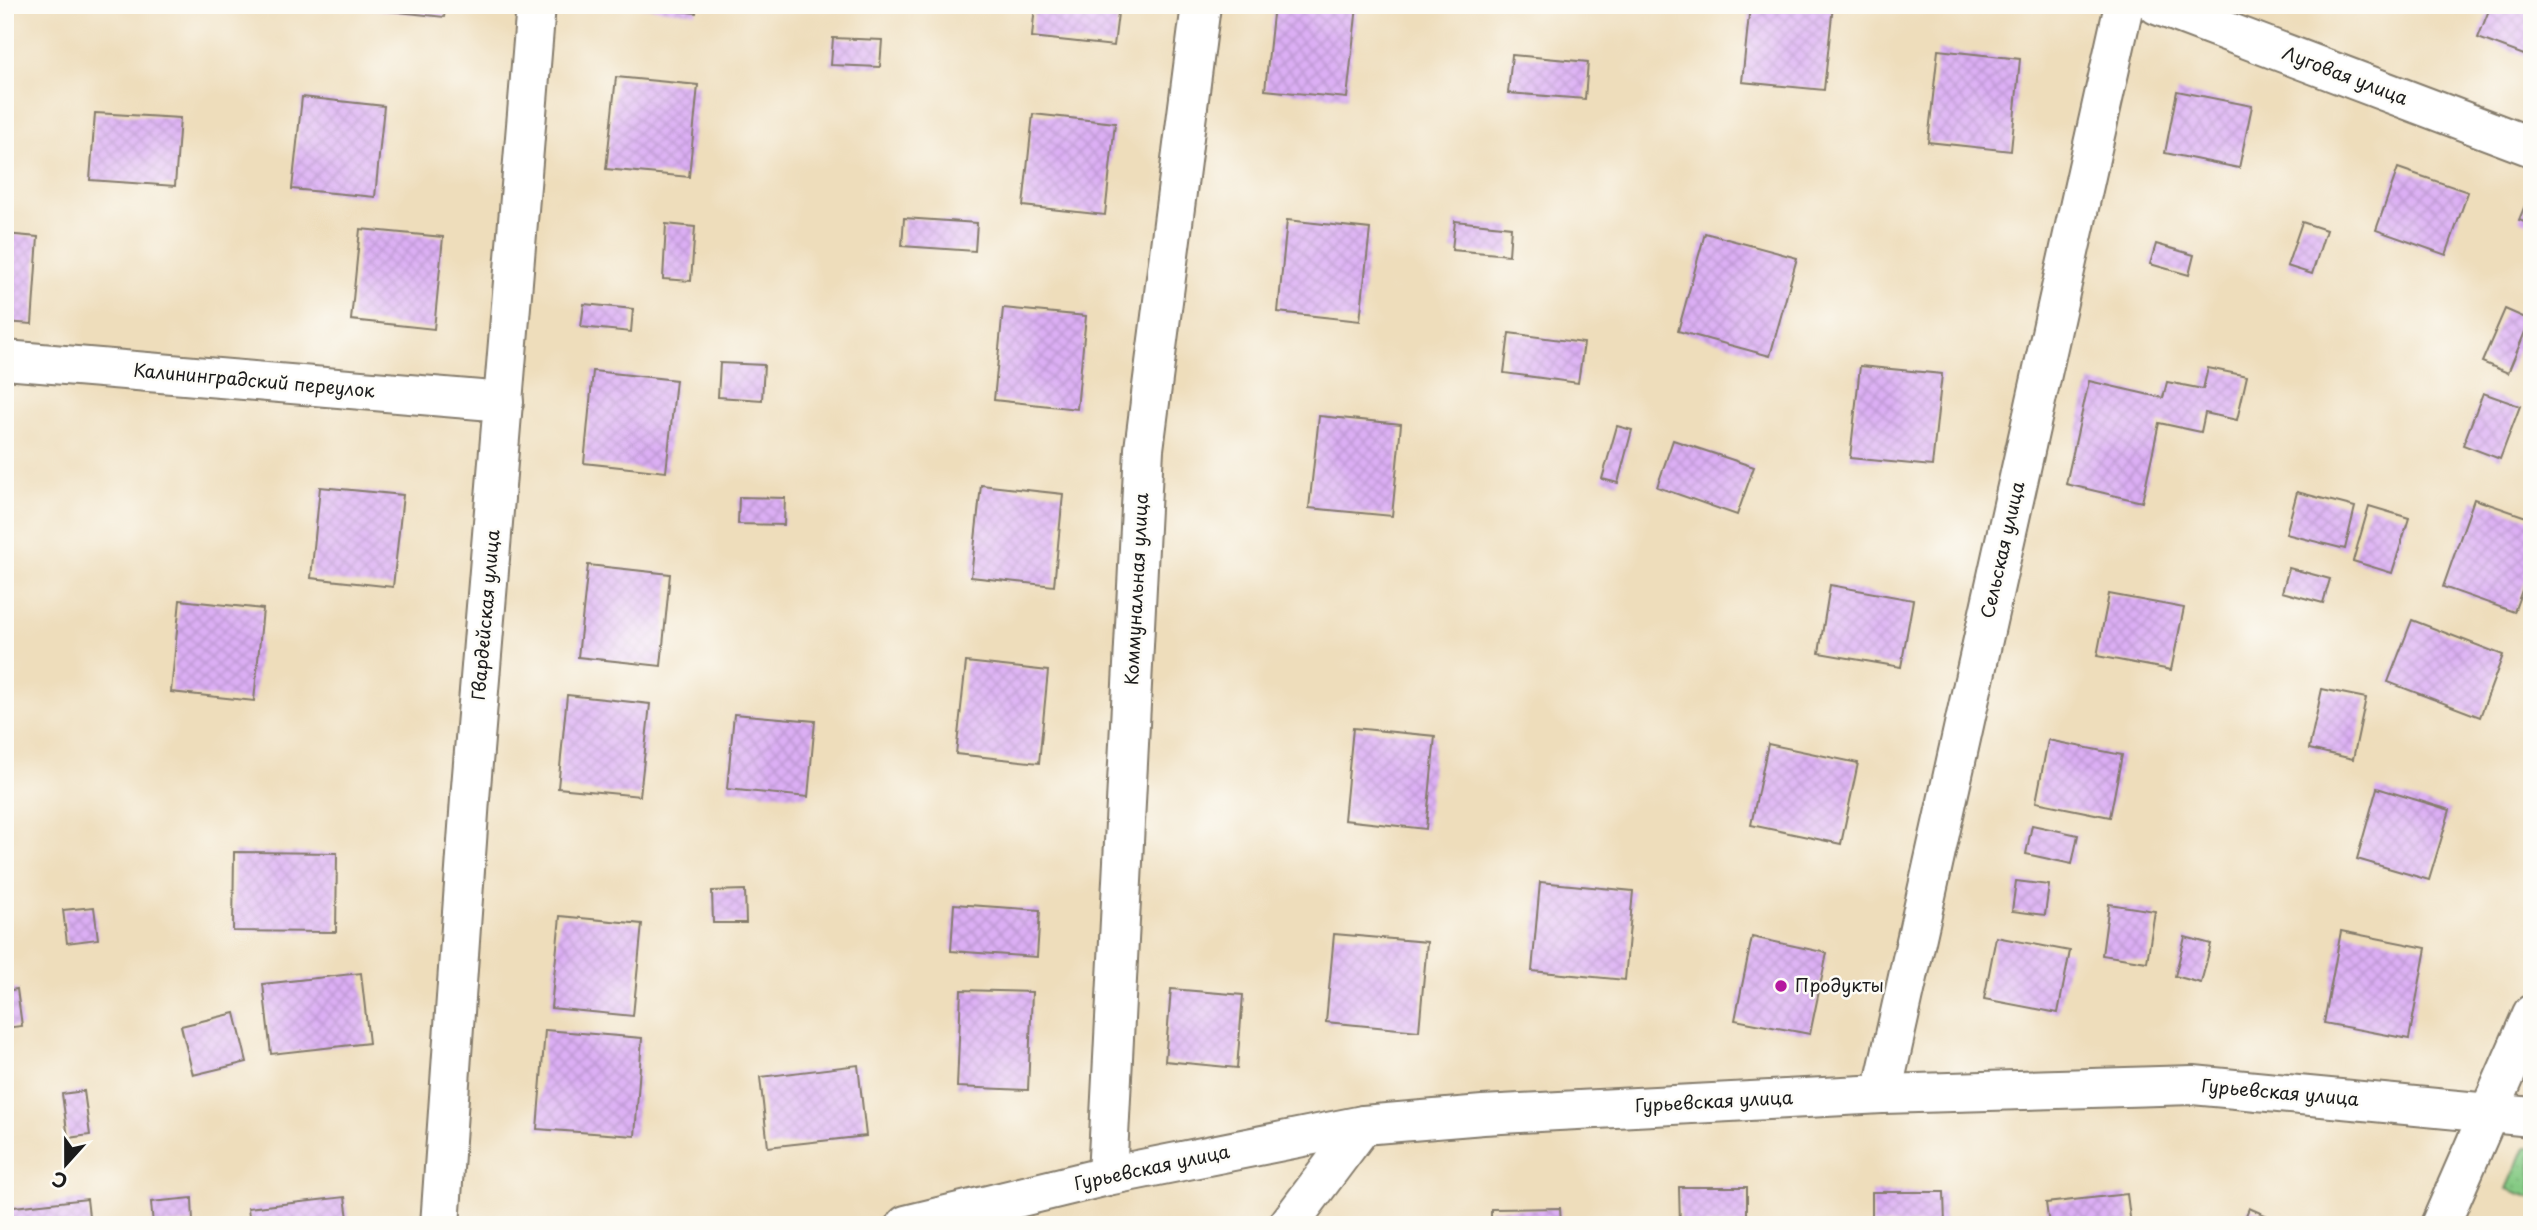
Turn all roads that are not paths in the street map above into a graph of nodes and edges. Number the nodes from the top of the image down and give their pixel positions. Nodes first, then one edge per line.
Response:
1 (536, 5) edge
2 (1201, 5) edge
3 (2124, 5) edge
4 (2157, 5) edge
5 (2532, 147) edge
6 (5, 360) edge
7 (504, 401) junction
8 (2532, 1014) edge
9 (1882, 1094) junction
10 (2489, 1112) junction
11 (2532, 1117) edge
12 (1363, 1125) junction
13 (1107, 1176) junction
14 (923, 1223) edge
15 (440, 1225) edge
16 (1288, 1225) edge
17 (2440, 1225) edge

1 - 7 street, Гвардейская улица
2 - 13 street, Коммунальная улица
3 - 9 street, Сельская улица
4 - 5 street, Луговая улица
6 - 7 street, Калининградский переулок
7 - 15 street, Гвардейская улица
8 - 10 street
9 - 10 street, Гурьевская улица
9 - 12 street, Гурьевская улица
10 - 11 street, Гурьевская улица
10 - 17 street
12 - 13 street, Гурьевская улица
12 - 16 street
13 - 14 street, Гурьевская улица

